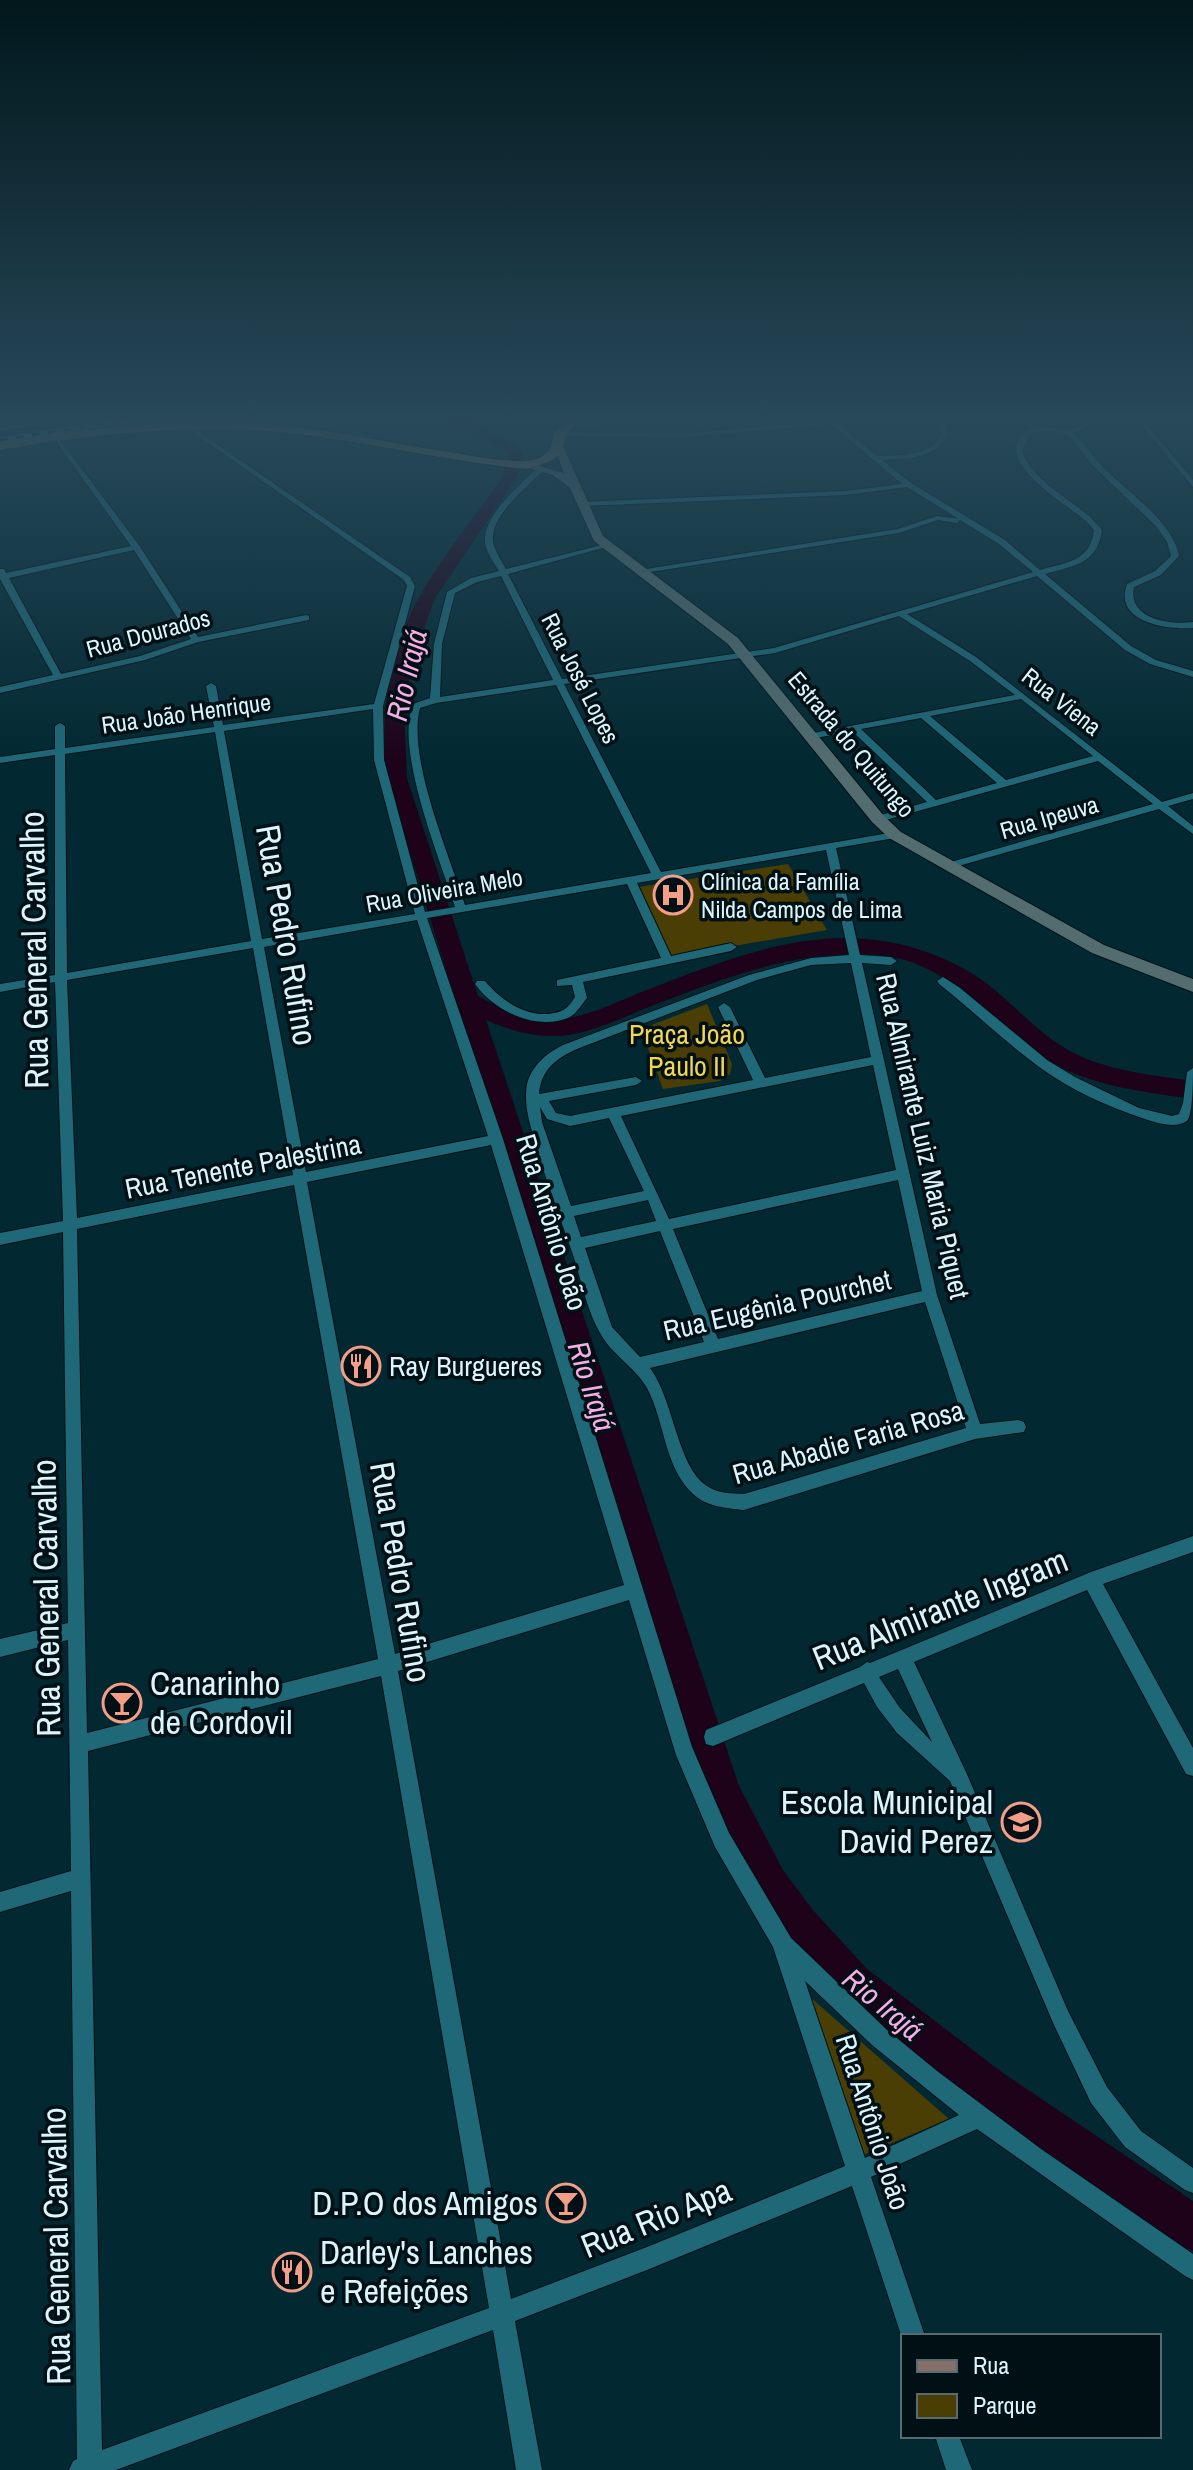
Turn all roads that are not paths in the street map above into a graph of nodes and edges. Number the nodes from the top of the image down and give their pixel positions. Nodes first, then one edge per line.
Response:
1 (124, 530) edge
2 (335, 530) edge
3 (490, 530) edge
4 (593, 530) edge
5 (901, 530) edge
6 (982, 530) edge
7 (1096, 530) edge
8 (1163, 530) edge
9 (606, 546) junction
10 (136, 547) junction
11 (502, 572) junction
12 (640, 572) junction
13 (1039, 573) junction
14 (1, 575) edge
15 (900, 613) junction
16 (306, 618) dead end
17 (1193, 625) edge
18 (196, 640) junction
19 (747, 655) junction
20 (1193, 674) edge
21 (58, 677) junction
22 (558, 681) junction
23 (211, 686) dead end
24 (0, 690) edge
25 (1023, 696) junction
26 (435, 700) junction
27 (378, 706) junction
28 (924, 716) junction
29 (60, 726) dead end
30 (853, 727) junction
31 (220, 728) junction
32 (811, 736) junction
33 (62, 751) junction
34 (1101, 757) junction
35 (0, 760) edge
36 (1004, 784) junction
37 (1193, 796) edge
38 (934, 803) junction
39 (1161, 806) junction
40 (878, 819) junction
41 (1193, 831) edge
42 (895, 835) junction
43 (831, 848) junction
44 (948, 866) junction
45 (657, 875) junction
46 (630, 880) junction
47 (457, 909) junction
48 (424, 915) junction
49 (259, 944) junction
50 (731, 947) dead end
51 (855, 948) junction
52 (667, 959) junction
53 (891, 961) dead end
54 (61, 977) junction
55 (577, 980) junction
56 (943, 981) dead end
57 (561, 983) dead end
58 (481, 984) dead end
59 (1193, 986) edge
60 (0, 988) edge
61 (724, 1007) dead end
62 (878, 1060) junction
63 (1192, 1076) edge
64 (636, 1081) dead end
65 (760, 1081) junction
66 (536, 1100) junction
67 (614, 1114) junction
68 (496, 1139) junction
69 (902, 1174) junction
70 (299, 1180) junction
71 (652, 1194) junction
72 (565, 1213) junction
73 (70, 1224) junction
74 (664, 1224) junction
75 (0, 1239) edge
76 (576, 1244) junction
77 (930, 1295) junction
78 (713, 1346) junction
79 (636, 1365) junction
80 (1018, 1427) dead end
81 (975, 1432) junction
82 (695, 1489) joint
83 (1193, 1544) edge
84 (1091, 1580) junction
85 (634, 1590) junction
86 (75, 1630) junction
87 (0, 1648) edge
88 (902, 1657) junction
89 (388, 1665) junction
90 (867, 1671) junction
91 (713, 1737) dead end
92 (79, 1744) junction
93 (1193, 1767) edge
94 (959, 1779) junction
95 (80, 1878) junction
96 (0, 1902) edge
97 (782, 1942) junction
98 (980, 2117) junction
99 (859, 2174) junction
100 (1193, 2182) edge
101 (1193, 2268) edge
102 (501, 2315) junction
103 (912, 2334) edge
104 (948, 2438) edge
105 (87, 2469) edge
106 (529, 2470) edge
107 (959, 2470) edge

1 - 10 street
2 - 27 street, Rua Antônio João
3 - 11 street, Rua José Lopes
4 - 9 main road, Estrada do Quitungo
5 - 12 street
6 - 13 street
7 - 13 street
8 - 17 street
9 - 11 street
9 - 12 main road, Estrada do Quitungo
10 - 14 street
10 - 18 street
11 - 22 street, Rua José Lopes
11 - 26 street
12 - 19 main road, Estrada do Quitungo
13 - 15 street
13 - 20 street
14 - 21 street
15 - 19 street
15 - 25 street, Rua Viena
16 - 18 street, Rua Dourados
18 - 21 street, Rua Dourados
19 - 22 street
19 - 32 main road, Estrada do Quitungo
21 - 24 street, Rua Dourados
22 - 26 street
22 - 45 street, Rua José Lopes
23 - 31 street, Rua Pedro Rufino
25 - 28 street
25 - 34 street, Rua Viena
26 - 47 street
27 - 31 street, Rua João Henrique
27 - 48 street, Rua Antônio João
28 - 30 street
28 - 36 street
29 - 33 street, Rua General Carvalho
30 - 32 street
30 - 38 street
31 - 33 street, Rua João Henrique
31 - 49 street, Rua Pedro Rufino
32 - 40 main road, Estrada do Quitungo
33 - 35 street, Rua João Henrique
33 - 54 street, Rua General Carvalho
34 - 36 street
34 - 39 street, Rua Viena
36 - 38 street
37 - 39 street, Rua Ipeuva
38 - 40 street
39 - 41 street, Rua Viena
39 - 44 street, Rua Ipeuva
40 - 42 main road, Estrada do Quitungo
42 - 43 street, Rua Oliveira Melo
42 - 44 main road, Estrada do Quitungo
43 - 45 street, Rua Oliveira Melo
43 - 51 street, Rua Almirante Luiz Maria Piquet
44 - 59 main road, Estrada do Quitungo
45 - 46 street, Rua Oliveira Melo
46 - 47 street, Rua Oliveira Melo
46 - 52 street
47 - 48 street, Rua Oliveira Melo
48 - 49 street, Rua Oliveira Melo
48 - 68 street, Rua Antônio João
49 - 54 street, Rua Oliveira Melo
49 - 70 street, Rua Pedro Rufino
50 - 52 street
51 - 53 street, Rua Antônio João
51 - 62 street, Rua Almirante Luiz Maria Piquet
51 - 66 street, Rua Antônio João
52 - 55 street
54 - 60 street, Rua Oliveira Melo
54 - 73 street, Rua General Carvalho
55 - 57 street
55 - 58 street
56 - 63 street
61 - 65 street
62 - 65 street
62 - 69 street, Rua Almirante Luiz Maria Piquet
64 - 66 street
65 - 67 street
66 - 67 street
66 - 72 street, Rua Antônio João
67 - 71 street
68 - 70 street, Rua Tenente Palestrina
68 - 85 street, Rua Antônio João
69 - 74 street
69 - 77 street, Rua Almirante Luiz Maria Piquet
70 - 73 street, Rua Tenente Palestrina
70 - 89 street, Rua Pedro Rufino
71 - 72 street
71 - 74 street
72 - 76 street, Rua Antônio João
73 - 75 street, Rua Tenente Palestrina
73 - 86 street, Rua General Carvalho
74 - 76 street
74 - 78 street
76 - 79 street, Rua Antônio João
77 - 78 street, Rua Eugênia Pourchet
77 - 81 street, Rua Almirante Luiz Maria Piquet
78 - 79 street, Rua Eugênia Pourchet
79 - 82 street, Rua Antônio João
80 - 81 street, Rua Abadie Faria Rosa
81 - 82 street, Rua Abadie Faria Rosa
83 - 84 street, Rua Almirante Ingram
84 - 88 street, Rua Almirante Ingram
84 - 93 street
85 - 89 street
85 - 97 street, Rua Antônio João
86 - 87 street
86 - 92 street, Rua General Carvalho
88 - 90 street, Rua Almirante Ingram
88 - 94 street
89 - 92 street
89 - 102 street, Rua Pedro Rufino
90 - 91 street, Rua Almirante Ingram
90 - 94 street
92 - 95 street, Rua General Carvalho
94 - 100 street
95 - 96 street
95 - 105 street, Rua General Carvalho
97 - 98 street
97 - 99 street, Rua Antônio João
98 - 99 street, Rua Rio Apa
98 - 101 street
99 - 102 street, Rua Rio Apa
99 - 103 street, Rua Antônio João
102 - 105 street, Rua Rio Apa
102 - 106 street, Rua Pedro Rufino
104 - 107 street

